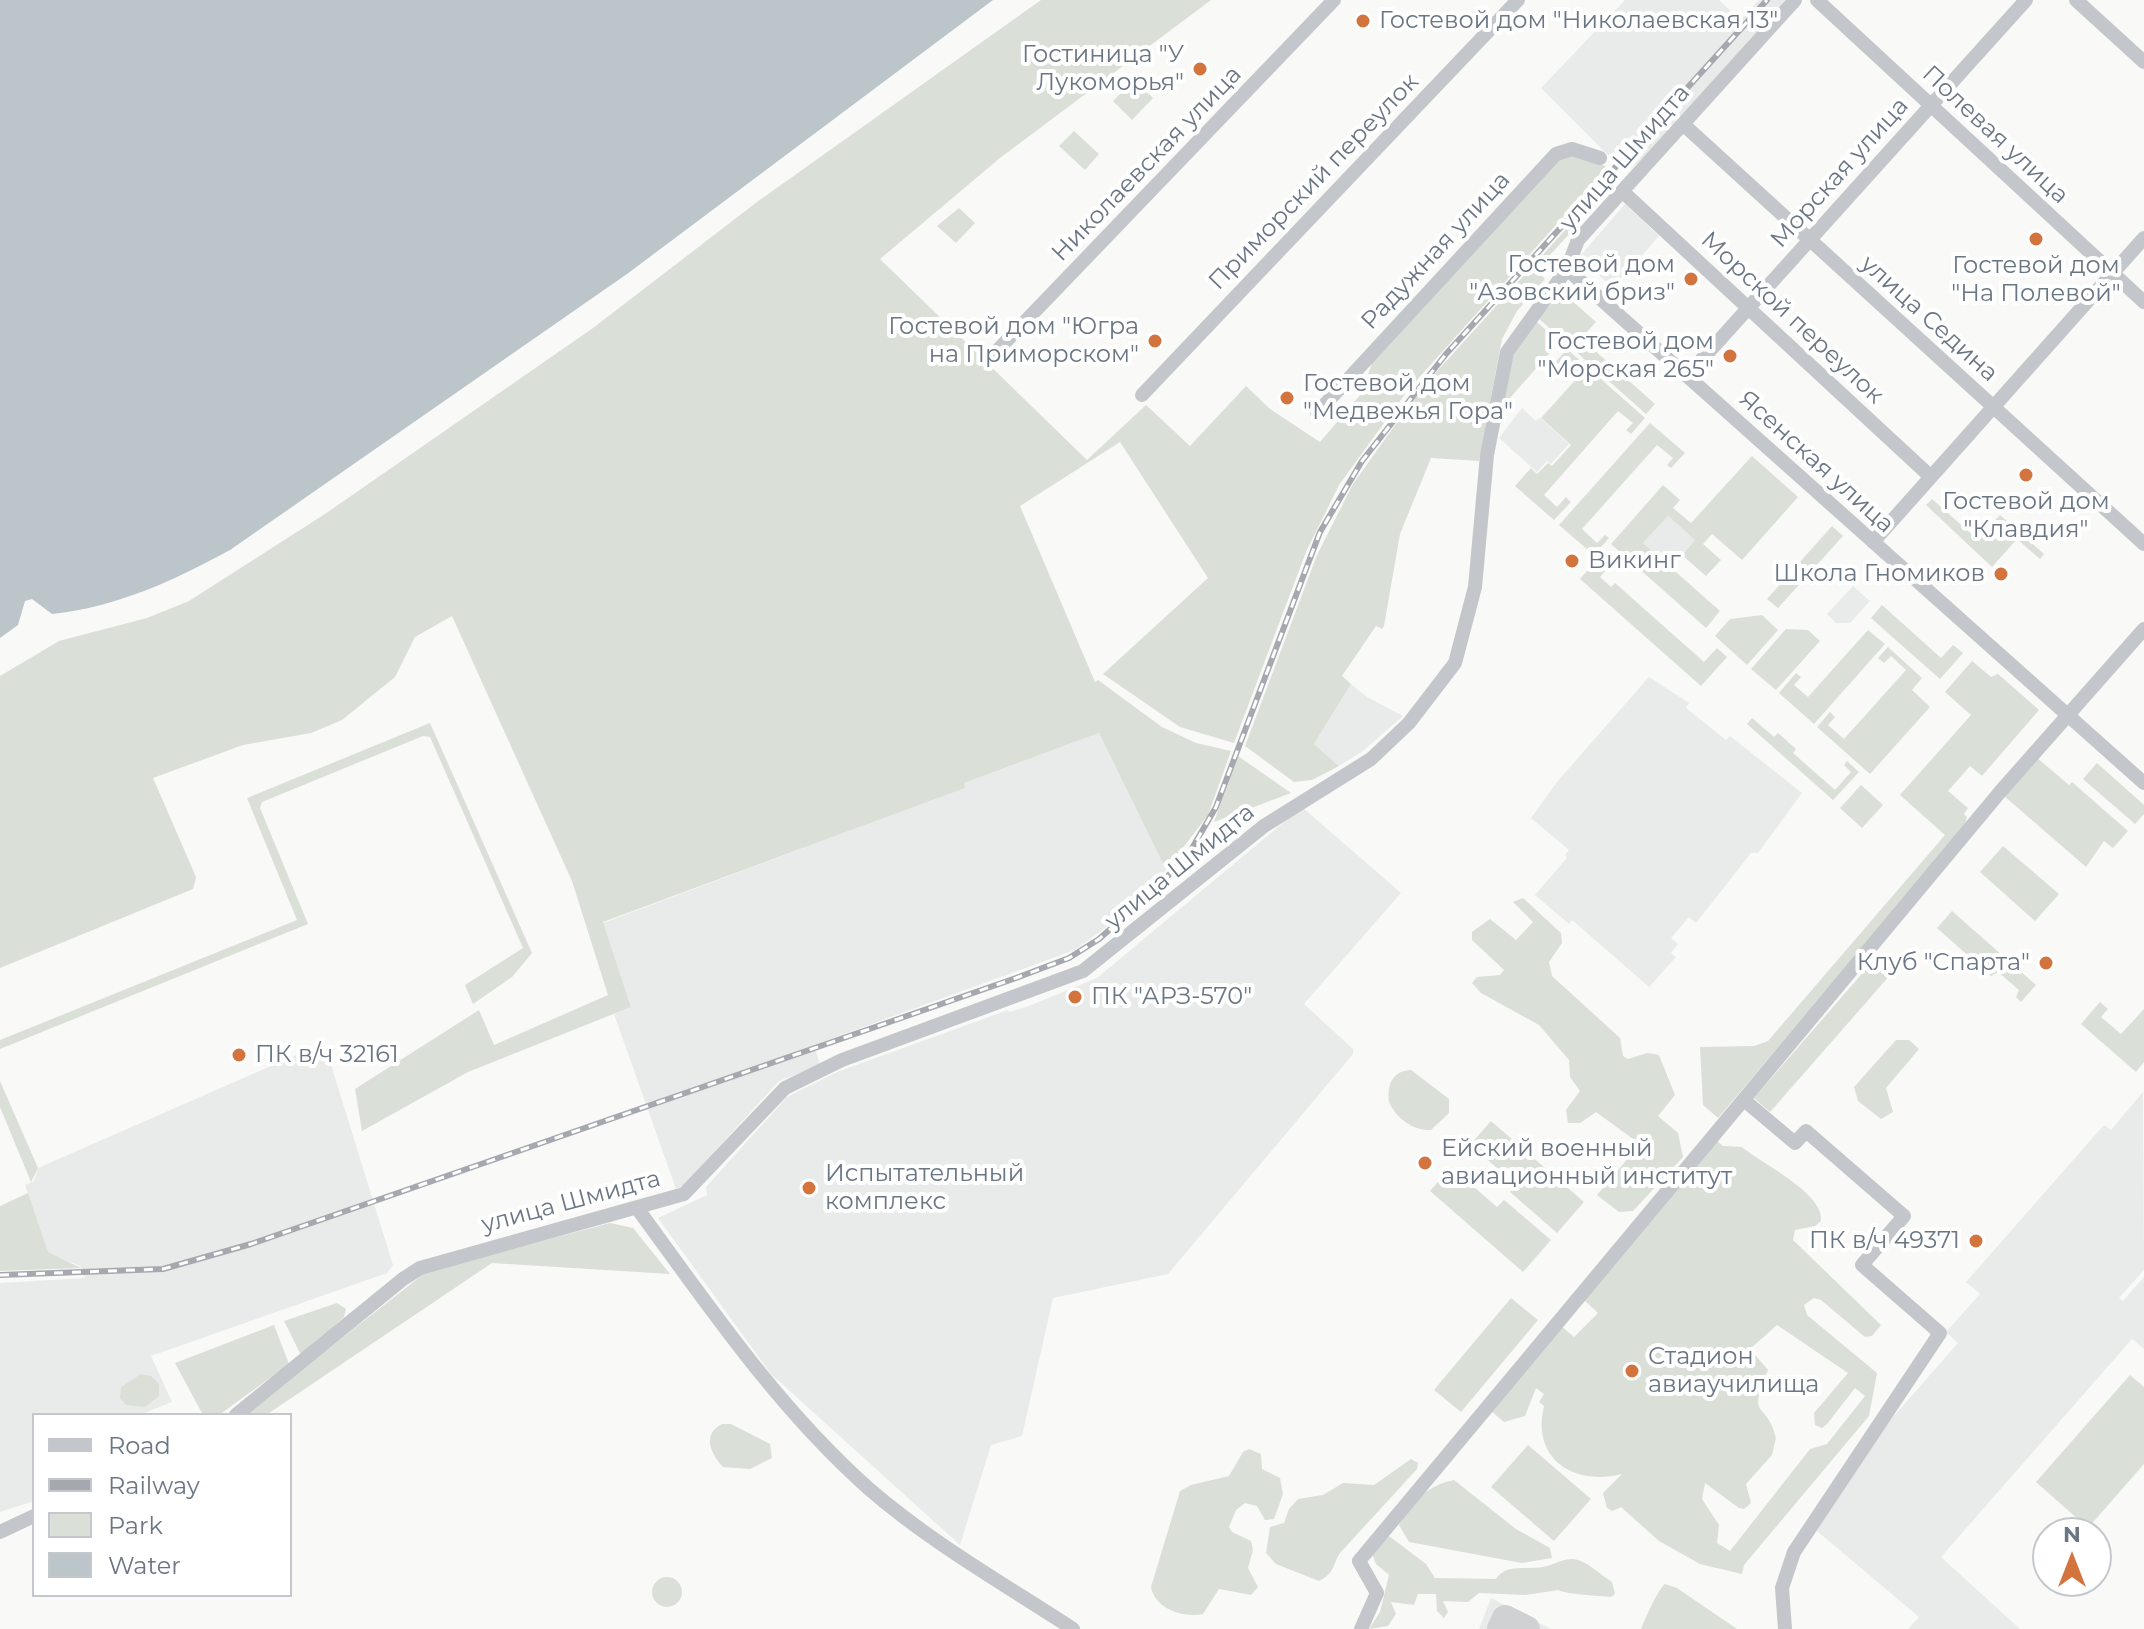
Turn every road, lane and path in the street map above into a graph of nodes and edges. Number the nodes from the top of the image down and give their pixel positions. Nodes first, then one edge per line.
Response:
1 (1334, 0) edge
2 (1518, 0) edge
3 (1795, 0) edge
4 (1817, 0) edge
5 (2026, 0) edge
6 (2076, 0) edge
7 (2144, 62) edge
8 (1931, 105) junction
9 (1684, 125) junction
10 (1600, 158) dead end
11 (1623, 192) junction
12 (2144, 238) edge
13 (1809, 240) junction
14 (1567, 269) junction
15 (2113, 273) junction
16 (2144, 302) edge
17 (1748, 307) junction
18 (991, 357) dead end
19 (1687, 376) junction
20 (1142, 395) dead end
21 (1993, 407) junction
22 (1317, 413) dead end
23 (1931, 477) junction
24 (1873, 542) junction
25 (2144, 544) edge
26 (2144, 629) edge
27 (2068, 715) junction
28 (2144, 783) edge
29 (1744, 1100) junction
30 (637, 1208) junction
31 (238, 1413) edge
32 (32, 1517) edge
33 (0, 1532) edge
34 (1073, 1629) edge
35 (1361, 1629) edge
36 (1785, 1629) edge

1 - 18 street, Николаевская улица
2 - 20 street, Приморский переулок
3 - 9 street, улица Шмидта
4 - 8 street, Полевая улица
5 - 8 street, Морская улица
6 - 7 street
8 - 13 street, Морская улица
8 - 15 street, Полевая улица
9 - 11 street, улица Шмидта
9 - 13 street, улица Седина
10 - 22 street, Радужная улица
11 - 14 street, улица Шмидта
11 - 17 street, Морской переулок
12 - 15 street
13 - 17 street, Морская улица
13 - 21 street, улица Седина
14 - 19 street, Ясенская улица
14 - 30 street, улица Шмидта
15 - 16 street, Полевая улица
15 - 21 street
17 - 19 street, Морская улица
17 - 23 street, Морской переулок
19 - 24 street, Ясенская улица
21 - 23 street
21 - 25 street, улица Седина
23 - 24 street
24 - 27 street, Ясенская улица
26 - 27 street
27 - 28 street, Ясенская улица
27 - 29 street
29 - 35 street
29 - 36 street
30 - 31 street, улица Шмидта
30 - 34 street
32 - 33 street

